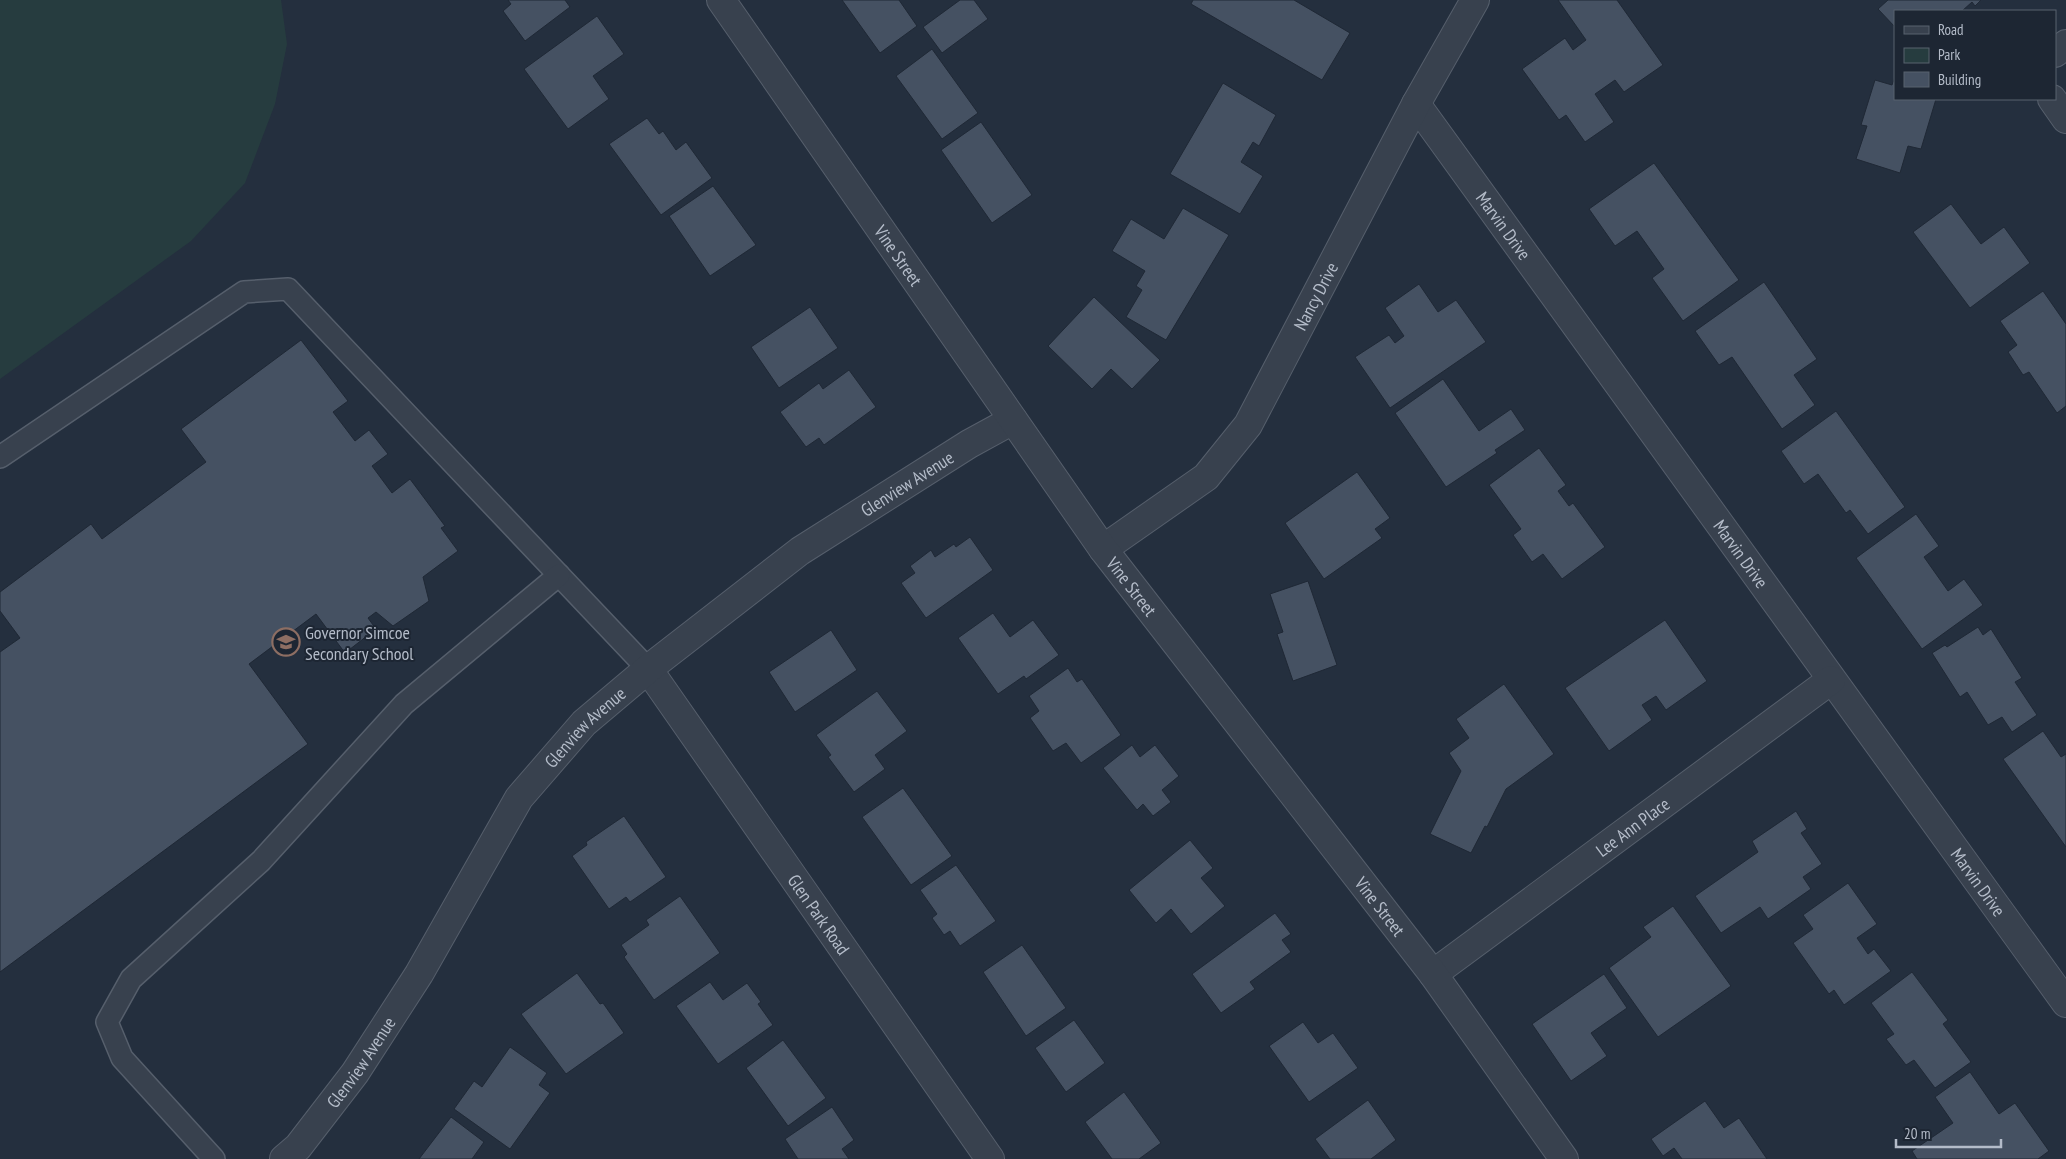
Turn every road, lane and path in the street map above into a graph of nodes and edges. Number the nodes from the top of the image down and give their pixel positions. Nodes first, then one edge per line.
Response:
1 (721, 0) edge
2 (1475, 0) edge
3 (2066, 44) edge
4 (2056, 52) edge
5 (2053, 100) edge
6 (1416, 104) junction
7 (2066, 119) edge
8 (1013, 420) junction
9 (0, 457) edge
10 (1103, 549) junction
11 (558, 575) junction
12 (648, 669) junction
13 (1831, 680) junction
14 (1433, 974) junction
15 (2066, 1003) edge
16 (214, 1159) edge
17 (284, 1159) edge
18 (990, 1159) edge
19 (1564, 1159) edge

1 - 8 street, Vine Street
2 - 6 street, Nancy Drive
3 - 4 street
5 - 7 street
6 - 10 street, Nancy Drive
6 - 13 street, Marvin Drive
8 - 10 street, Vine Street
8 - 12 street, Glenview Avenue
9 - 11 lane
10 - 14 street, Vine Street
11 - 12 lane
11 - 16 lane
12 - 17 street, Glenview Avenue
12 - 18 street, Glen Park Road
13 - 14 street, Lee Ann Place
13 - 15 street, Marvin Drive
14 - 19 street, Vine Street

